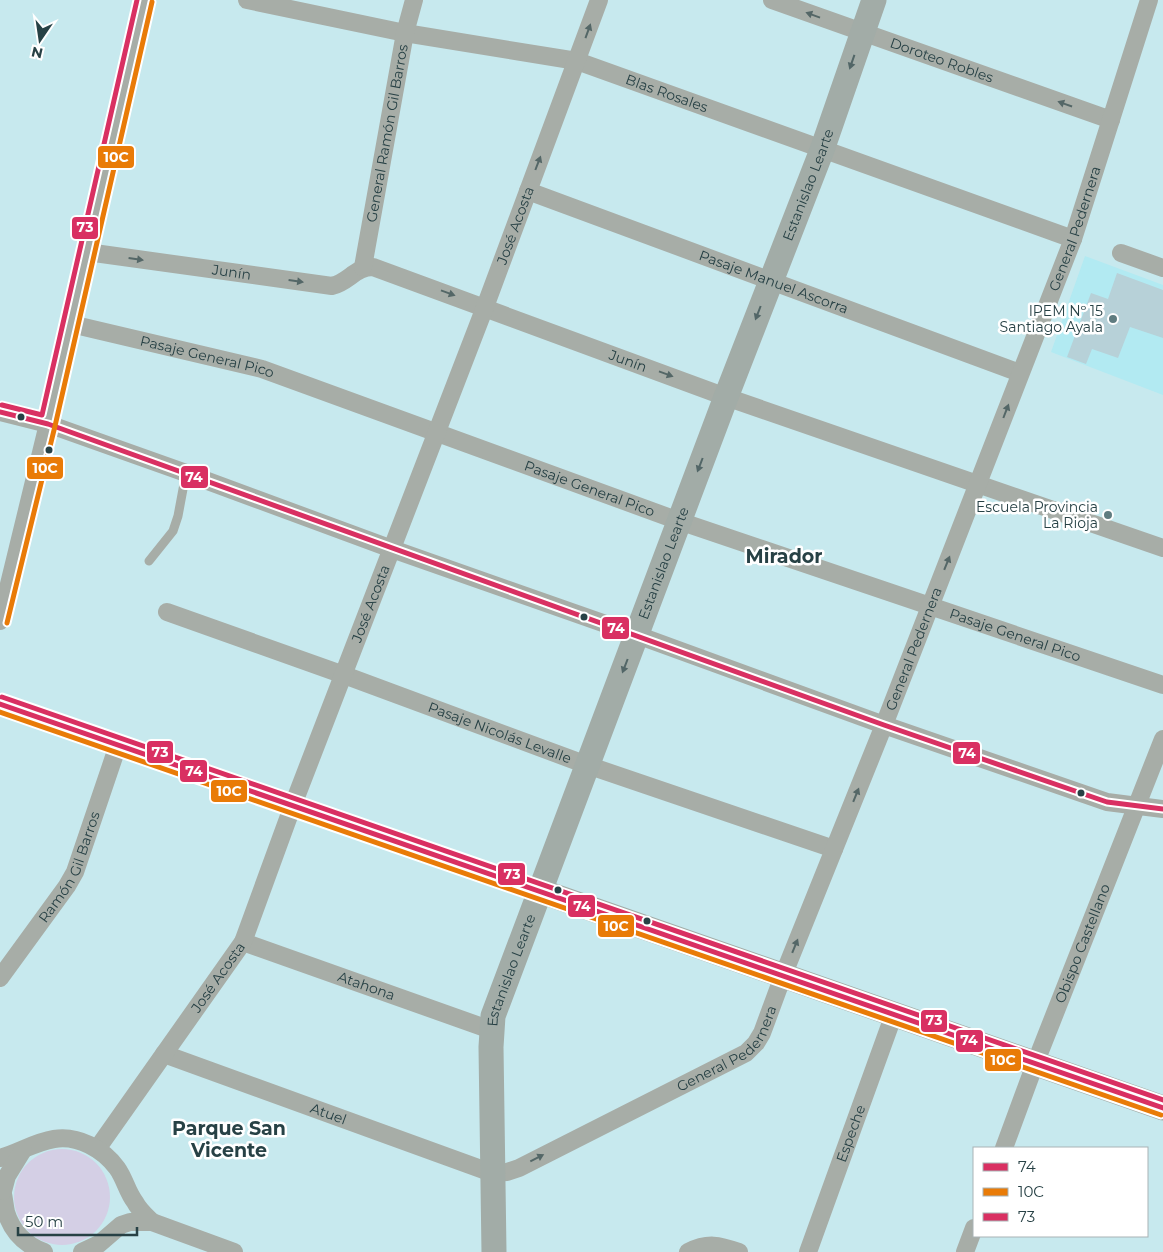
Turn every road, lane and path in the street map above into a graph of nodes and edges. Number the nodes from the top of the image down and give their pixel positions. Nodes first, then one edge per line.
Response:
1 (145, 0) edge
2 (247, 0) edge
3 (414, 0) edge
4 (599, 0) edge
5 (772, 0) edge
6 (874, 0) edge
7 (1149, 0) edge
8 (405, 33) junction
9 (862, 33) junction
10 (577, 61) junction
11 (1112, 120) junction
12 (822, 150) junction
13 (528, 191) junction
14 (1072, 239) junction
15 (87, 252) junction
16 (1121, 252) dead end
17 (363, 267) junction
18 (1163, 268) edge
19 (770, 280) junction
20 (484, 307) junction
21 (70, 324) junction
22 (1020, 373) junction
23 (726, 396) junction
24 (0, 412) edge
25 (48, 424) junction
26 (436, 433) junction
27 (186, 473) junction
28 (978, 484) junction
29 (679, 521) junction
30 (1163, 548) edge
31 (392, 549) junction
32 (149, 561) dead end
33 (930, 606) junction
34 (167, 612) dead end
35 (0, 620) edge
36 (637, 635) junction
37 (344, 675) junction
38 (1163, 685) edge
39 (0, 704) edge
40 (884, 725) junction
41 (1163, 739) edge
42 (118, 745) junction
43 (587, 765) junction
44 (293, 805) junction
45 (1138, 805) junction
46 (1163, 809) edge
47 (834, 850) junction
48 (540, 891) junction
49 (243, 942) junction
50 (783, 976) junction
51 (0, 978) edge
52 (894, 1014) junction
53 (491, 1030) junction
54 (164, 1054) junction
55 (1035, 1064) junction
56 (1163, 1108) edge
57 (1004, 1147) edge
58 (97, 1149) junction
59 (23, 1150) junction
60 (0, 1158) edge
61 (492, 1173) junction
62 (123, 1179) junction
63 (1, 1188) edge
64 (152, 1222) junction
65 (973, 1231) edge
66 (106, 1237) junction
67 (44, 1252) edge
68 (82, 1252) edge
69 (234, 1252) edge
70 (494, 1252) edge
71 (688, 1252) edge
72 (740, 1252) edge
73 (808, 1252) edge
74 (965, 1252) edge

1 - 15 street
2 - 8 street, Blas Rosales
3 - 8 street, General Ramón Gil Barros
10 -> 4 street, José Acosta
9 -> 5 street, Doroteo Robles
6 - 9 main road, Estanislao Learte
7 - 11 street, General Pedernera
8 - 10 street, Blas Rosales
8 - 17 street, General Ramón Gil Barros
11 -> 9 street, Doroteo Robles
9 -> 12 main road, Estanislao Learte
10 - 12 street, Blas Rosales
13 -> 10 street, José Acosta
11 - 14 street, General Pedernera
12 - 14 street, Blas Rosales
12 - 19 main road, Estanislao Learte
13 - 19 street, Pasaje Manuel Ascorra
13 - 20 street, José Acosta
14 - 22 street, General Pedernera
15 -> 17 street, Junín
15 - 21 street
16 - 18 street
17 -> 20 street, Junín
19 - 22 street, Pasaje Manuel Ascorra
19 -> 23 main road, Estanislao Learte
20 -> 23 street, Junín
20 - 26 street, José Acosta
21 - 25 street
21 - 26 street, Pasaje General Pico
28 -> 22 street, General Pedernera
23 - 28 street, Junín
23 -> 29 main road, Estanislao Learte
24 - 25 street
25 - 27 street
25 - 35 street
26 - 29 street, Pasaje General Pico
26 - 31 street, José Acosta
27 - 31 street
27 - 32 lane
28 - 30 street, Junín
33 -> 28 street, General Pedernera
29 - 33 street, Pasaje General Pico
29 - 36 main road, Estanislao Learte
31 - 36 street
31 - 37 street, José Acosta
33 - 38 street, Pasaje General Pico
33 - 40 street, General Pedernera
34 - 37 street, Pasaje Nicolás Levalle
36 - 40 street
36 -> 43 main road, Estanislao Learte
37 - 43 street, Pasaje Nicolás Levalle
37 - 44 street, José Acosta
39 - 42 street
40 - 45 street
47 -> 40 street, General Pedernera
41 - 45 street, Obispo Castellano
42 - 44 street
42 - 51 street, Ramón Gil Barros
43 - 47 street, Pasaje Nicolás Levalle
43 - 48 main road, Estanislao Learte
44 - 48 street
44 - 49 street, José Acosta
45 - 46 street
45 - 55 street, Obispo Castellano
50 -> 47 street, General Pedernera
48 - 50 main road
48 - 53 main road, Estanislao Learte
49 - 53 street, Atahona
49 - 54 street, José Acosta
50 - 52 main road
61 -> 50 street, General Pedernera
52 - 55 main road
52 - 73 street, Espeche
53 - 61 main road, Estanislao Learte
54 - 58 street, José Acosta
54 - 61 street, Atuel
55 - 56 main road
55 - 57 street, Obispo Castellano
58 - 59 street
58 - 62 street
59 - 60 street
59 - 63 street
61 - 70 main road, Estanislao Learte
62 - 64 street
62 - 66 street
63 - 67 street
64 - 66 street
64 - 69 street
65 - 74 street
66 - 68 street
71 - 72 street

